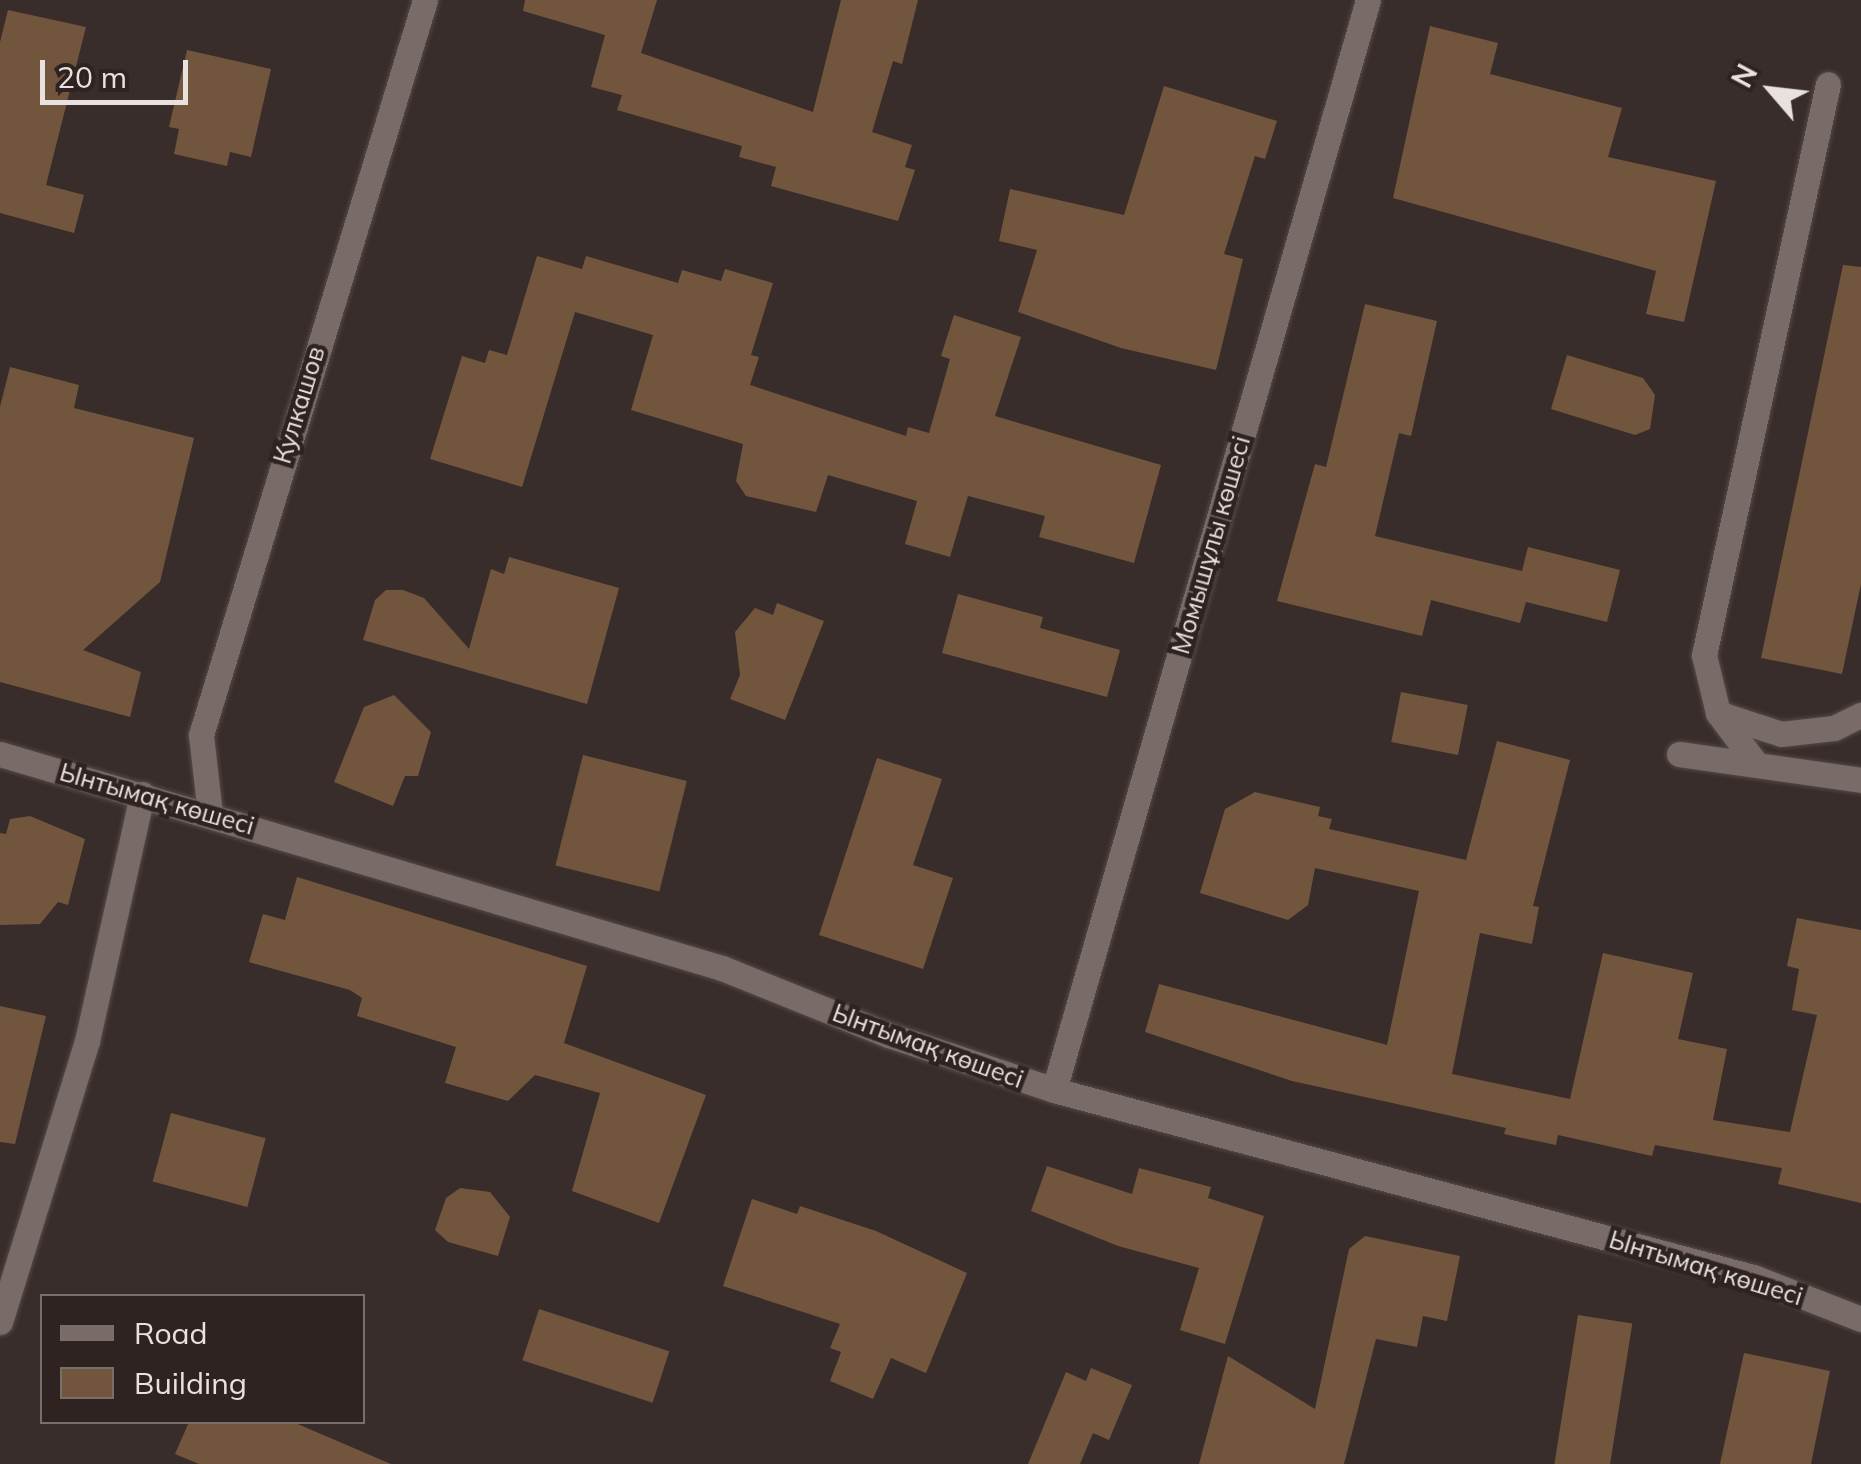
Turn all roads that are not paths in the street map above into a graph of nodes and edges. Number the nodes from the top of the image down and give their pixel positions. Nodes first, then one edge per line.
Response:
1 (424, 0) edge
2 (1368, 0) edge
3 (1828, 84) dead end
4 (1718, 712) junction
5 (1861, 716) edge
6 (0, 754) edge
7 (1679, 754) dead end
8 (1757, 765) junction
9 (1861, 780) edge
10 (142, 794) junction
11 (210, 814) junction
12 (1054, 1090) junction
13 (1861, 1319) edge
14 (0, 1322) edge

1 - 11 street, Кулкашов
2 - 12 street, Момышұлы көшесі
3 - 4 street
4 - 5 street
4 - 8 street
6 - 10 street, Ынтымақ көшесі
7 - 8 street
8 - 9 street
10 - 11 street, Ынтымақ көшесі
10 - 14 street
11 - 12 street, Ынтымақ көшесі
12 - 13 street, Ынтымақ көшесі

